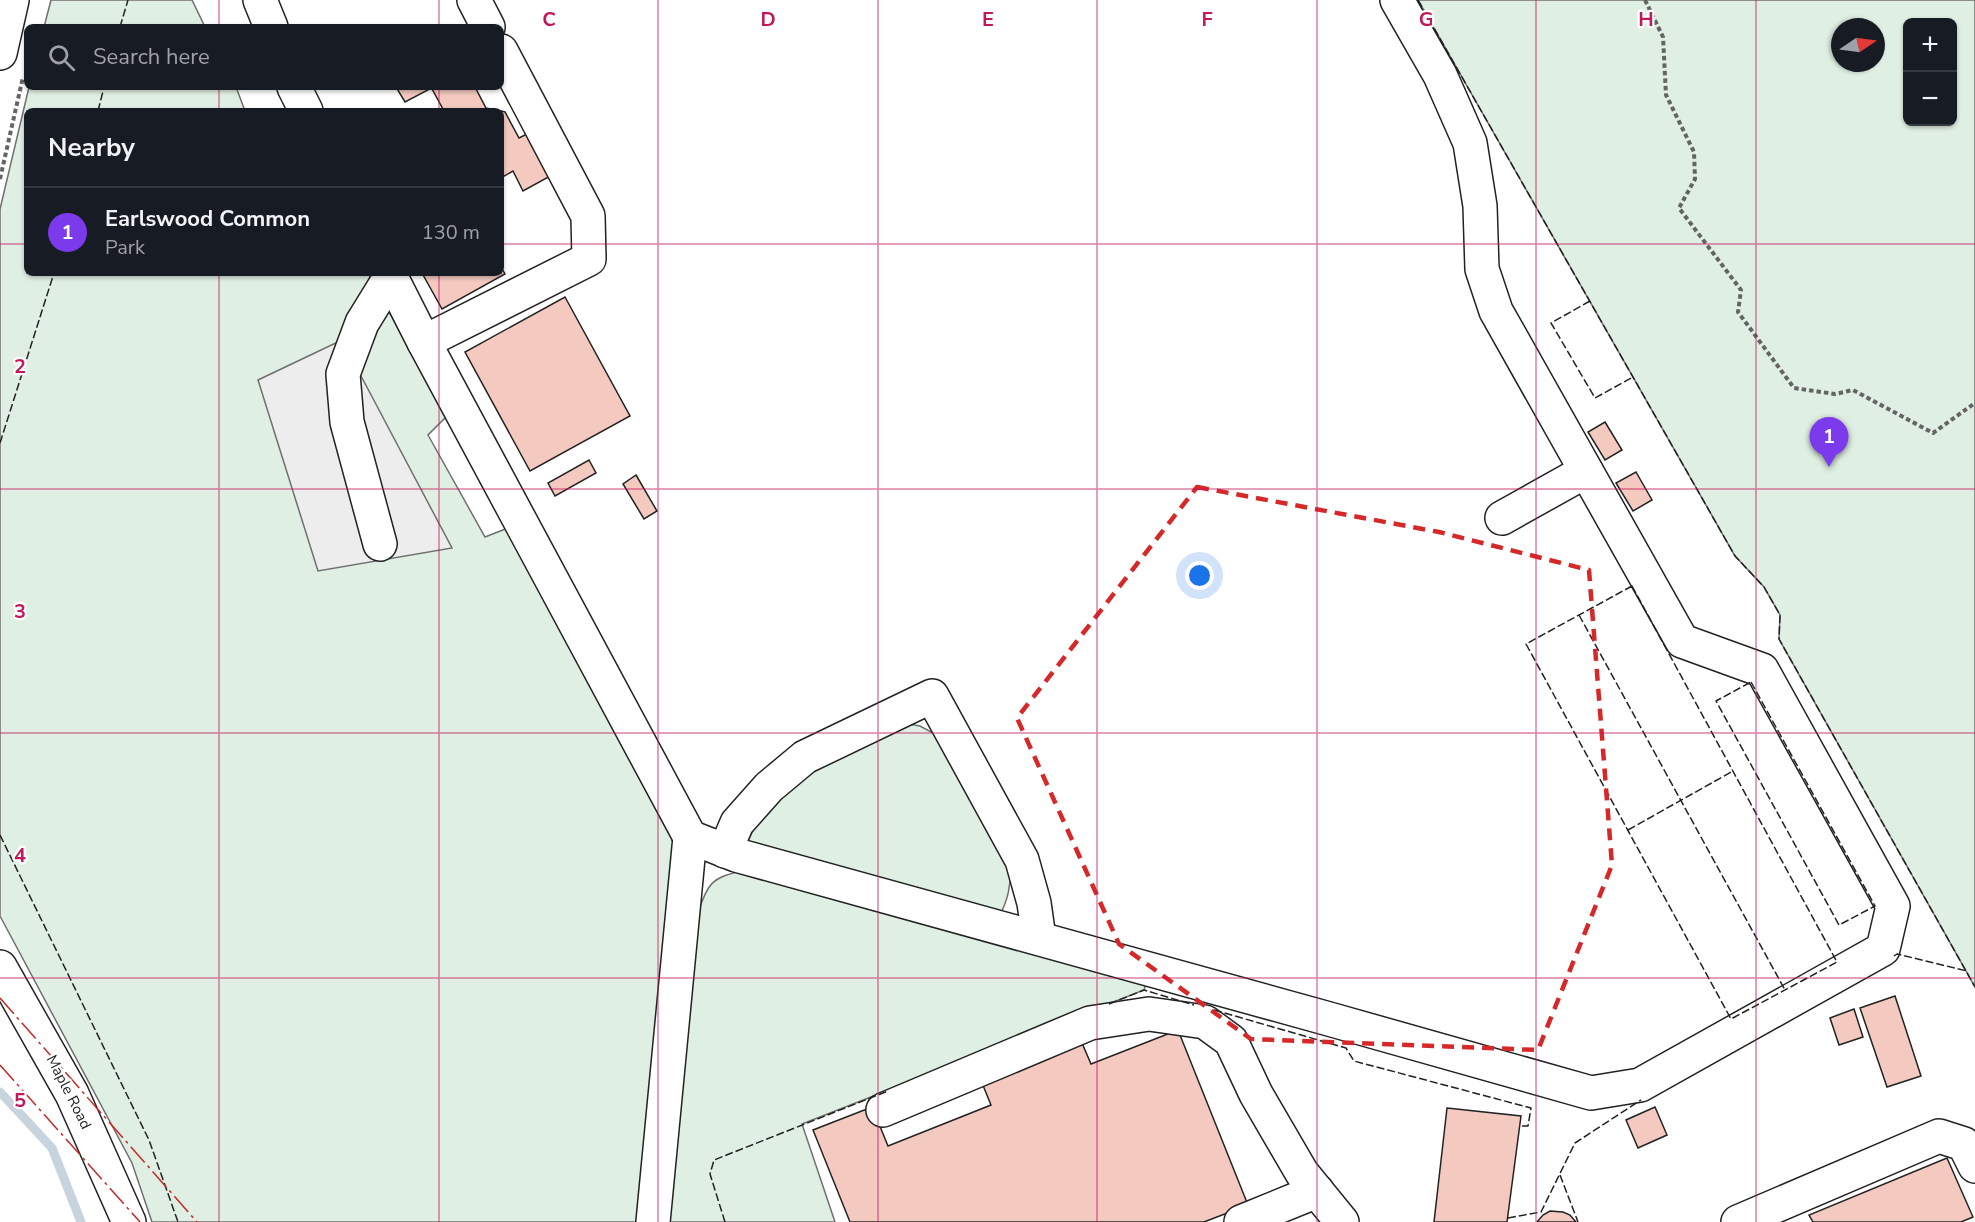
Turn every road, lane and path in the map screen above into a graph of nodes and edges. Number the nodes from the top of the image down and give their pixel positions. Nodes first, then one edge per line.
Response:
1 (12, 0) edge
2 (260, 0) edge
3 (474, 0) edge
4 (1397, 0) edge
5 (1645, 0) edge
6 (269, 24) edge
7 (486, 24) edge
8 (504, 57) edge
9 (12, 62) edge
10 (296, 90) edge
11 (304, 108) edge
12 (0, 179) edge
13 (389, 276) edge
14 (391, 276) edge
15 (424, 342) junction
16 (1975, 403) edge
17 (1586, 471) junction
18 (1502, 518) dead end
19 (380, 544) dead end
20 (690, 837) junction
21 (725, 851) junction
22 (1039, 938) junction
23 (0, 967) edge
24 (883, 1110) dead end
25 (1975, 1166) edge
26 (1317, 1191) junction
27 (129, 1222) edge
28 (653, 1222) edge
29 (1241, 1222) edge
30 (1342, 1222) edge
31 (1738, 1222) edge

1 - 9 street
2 - 6 street
3 - 7 street
4 - 17 street
5 - 16 path
8 - 15 street
9 - 12 path
10 - 11 street
13 - 19 street
14 - 15 street
15 - 20 street
17 - 18 street
17 - 22 street
20 - 21 street
20 - 28 street
21 - 22 street
21 - 22 street
23 - 27 street, Maple Road
24 - 26 street
25 - 31 street
26 - 29 street
26 - 30 street

